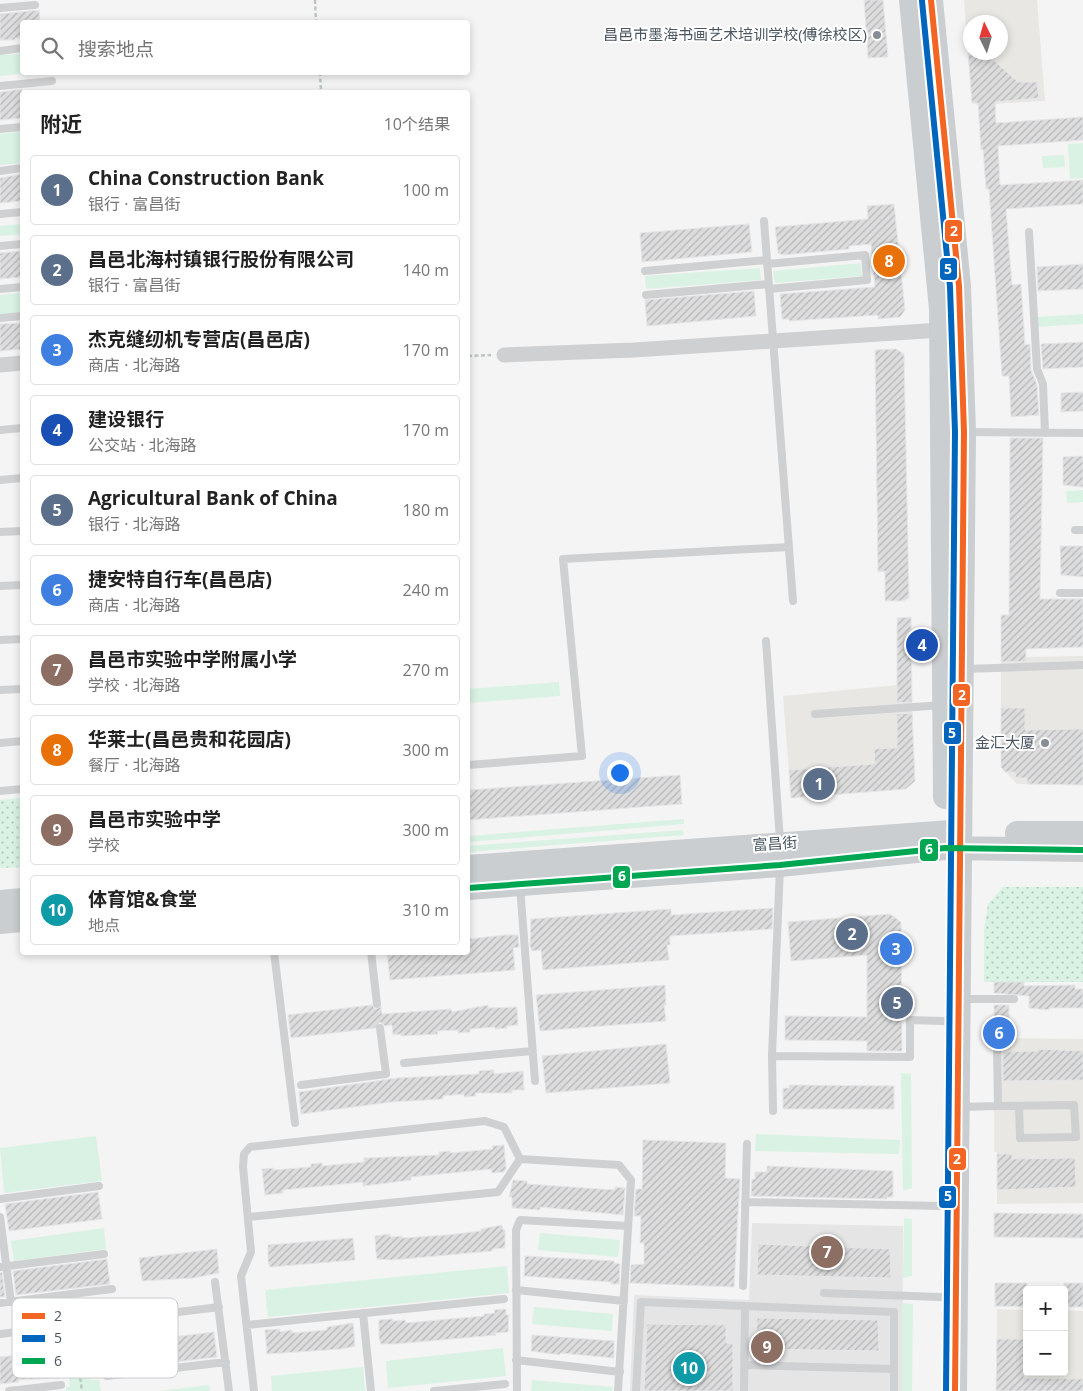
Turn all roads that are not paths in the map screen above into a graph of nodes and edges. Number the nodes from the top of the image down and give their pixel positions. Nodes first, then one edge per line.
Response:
1 (912, 0) edge
2 (931, 0) edge
3 (35, 5) dead end
4 (0, 8) edge
5 (20, 48) edge
6 (0, 51) edge
7 (52, 81) dead end
8 (0, 86) edge
9 (20, 127) edge
10 (0, 129) edge
11 (20, 168) edge
12 (0, 171) edge
13 (20, 212) edge
14 (0, 214) edge
15 (764, 221) dead end
16 (1029, 232) dead end
17 (20, 244) edge
18 (0, 246) edge
19 (767, 262) junction
20 (645, 271) dead end
21 (769, 286) junction
22 (20, 287) edge
23 (0, 289) edge
24 (646, 295) dead end
25 (20, 316) edge
26 (0, 318) edge
27 (941, 330) junction
28 (773, 342) junction
29 (504, 355) road end
30 (20, 364) edge
31 (0, 365) edge
32 (20, 428) edge
33 (0, 430) edge
34 (964, 432) junction
35 (1083, 432) edge
36 (1045, 433) junction
37 (20, 478) edge
38 (0, 480) edge
39 (20, 531) edge
40 (0, 532) edge
41 (789, 547) junction
42 (20, 584) edge
43 (0, 586) edge
44 (1060, 593) dead end
45 (1083, 593) edge
46 (793, 601) dead end
47 (20, 639) edge
48 (0, 640) edge
49 (766, 641) dead end
50 (1083, 665) edge
51 (963, 669) junction
52 (20, 689) edge
53 (0, 690) edge
54 (944, 705) junction
55 (815, 714) dead end
56 (20, 741) edge
57 (0, 743) edge
58 (470, 764) edge
59 (20, 789) edge
60 (0, 791) edge
61 (1083, 833) edge
62 (953, 840) junction
63 (1083, 850) edge
64 (780, 854) junction
65 (470, 867) edge
66 (520, 884) junction
67 (470, 888) edge
68 (20, 900) edge
69 (0, 902) edge
70 (20, 920) edge
71 (0, 922) edge
72 (274, 955) edge
73 (371, 955) edge
74 (959, 999) junction
75 (1014, 999) dead end
76 (377, 1004) dead end
77 (943, 1021) junction
78 (380, 1028) dead end
79 (997, 1048) dead end
80 (532, 1051) junction
81 (772, 1056) junction
82 (404, 1063) dead end
83 (534, 1081) dead end
84 (301, 1085) dead end
85 (998, 1106) junction
86 (1019, 1106) junction
87 (958, 1107) junction
88 (773, 1111) dead end
89 (295, 1123) dead end
90 (747, 1144) dead end
91 (520, 1158) junction
92 (98, 1186) dead end
93 (0, 1199) edge
94 (745, 1202) junction
95 (941, 1206) junction
96 (0, 1217) edge
97 (248, 1217) junction
98 (628, 1226) junction
99 (104, 1254) dead end
100 (3, 1267) edge
101 (215, 1282) dead end
102 (743, 1286) dead end
103 (112, 1289) dead end
104 (516, 1290) junction
105 (824, 1293) dead end
106 (893, 1295) junction
107 (940, 1297) junction
108 (42, 1298) edge
109 (504, 1299) dead end
110 (11, 1302) joint
111 (624, 1302) junction
112 (0, 1303) edge
113 (219, 1306) junction
114 (745, 1308) junction
115 (178, 1311) edge
116 (894, 1312) junction
117 (363, 1313) junction
118 (247, 1325) junction
119 (516, 1360) junction
120 (226, 1362) junction
121 (745, 1365) junction
122 (178, 1368) edge
123 (894, 1369) junction
124 (620, 1372) junction
125 (505, 1384) dead end
126 (61, 1385) dead end
127 (10, 1391) edge
128 (229, 1391) edge
129 (254, 1391) edge
130 (371, 1391) edge
131 (434, 1391) edge
132 (517, 1391) edge
133 (618, 1391) edge
134 (636, 1391) edge
135 (744, 1391) edge
136 (894, 1391) edge
137 (939, 1391) edge
138 (955, 1391) edge

1 - 27 main road
2 - 34 main road
3 - 4 lane
5 - 6 lane
7 - 8 lane
9 - 10 lane
11 - 12 lane
13 - 14 lane
15 - 19 lane
16 - 36 lane
17 - 18 lane
19 - 20 lane
19 - 21 lane
19 - 21 lane
21 - 24 lane
21 - 28 lane
22 - 23 lane
25 - 26 lane
27 - 28 street
27 - 54 main road
28 - 29 street
28 - 41 lane
30 - 31 street
32 - 33 lane
34 - 36 lane
34 - 51 main road
35 - 36 lane
37 - 38 lane
39 - 40 lane
41 - 46 lane
41 - 58 lane
42 - 43 lane
44 - 45 lane
47 - 48 lane
49 - 64 lane
50 - 51 lane
51 - 62 main road
52 - 53 lane
54 - 55 lane
54 - 62 main road
56 - 57 lane
59 - 60 lane
61 - 62 main road, 富昌街
62 - 63 main road, 富昌街
62 - 64 main road, 富昌街
62 - 74 main road
62 - 77 main road
64 - 65 main road, 富昌街
64 - 66 main road, 富昌街
64 - 81 lane
66 - 67 main road, 富昌街
66 - 80 lane
68 - 69 main road
70 - 71 main road
72 - 89 lane
73 - 76 lane
74 - 75 lane
74 - 87 main road
77 - 81 lane
77 - 95 main road
78 - 84 lane
79 - 85 lane
80 - 82 lane
80 - 83 lane
81 - 88 lane
85 - 86 lane
85 - 87 lane
86 - 86 lane
87 - 138 main road
90 - 94 lane
91 - 97 lane
91 - 97 lane
91 - 98 lane
92 - 93 lane
94 - 95 lane
94 - 102 lane
95 - 107 main road
96 - 100 lane
97 - 118 lane
98 - 104 lane
98 - 111 lane
99 - 100 lane
100 - 110 lane
101 - 113 lane
103 - 108 lane
104 - 111 lane
104 - 119 lane
105 - 106 lane
106 - 107 lane
106 - 116 lane
107 - 137 main road
109 - 117 lane
110 - 112 lane
111 - 124 lane
113 - 115 lane
113 - 120 lane
114 - 116 lane
114 - 121 lane
114 - 134 lane
116 - 123 lane
117 - 118 lane
117 - 130 lane
118 - 129 lane
119 - 124 lane
119 - 132 lane
120 - 122 lane
120 - 128 lane
121 - 123 lane
121 - 135 lane
123 - 136 lane
124 - 133 lane
125 - 131 lane
126 - 127 lane

